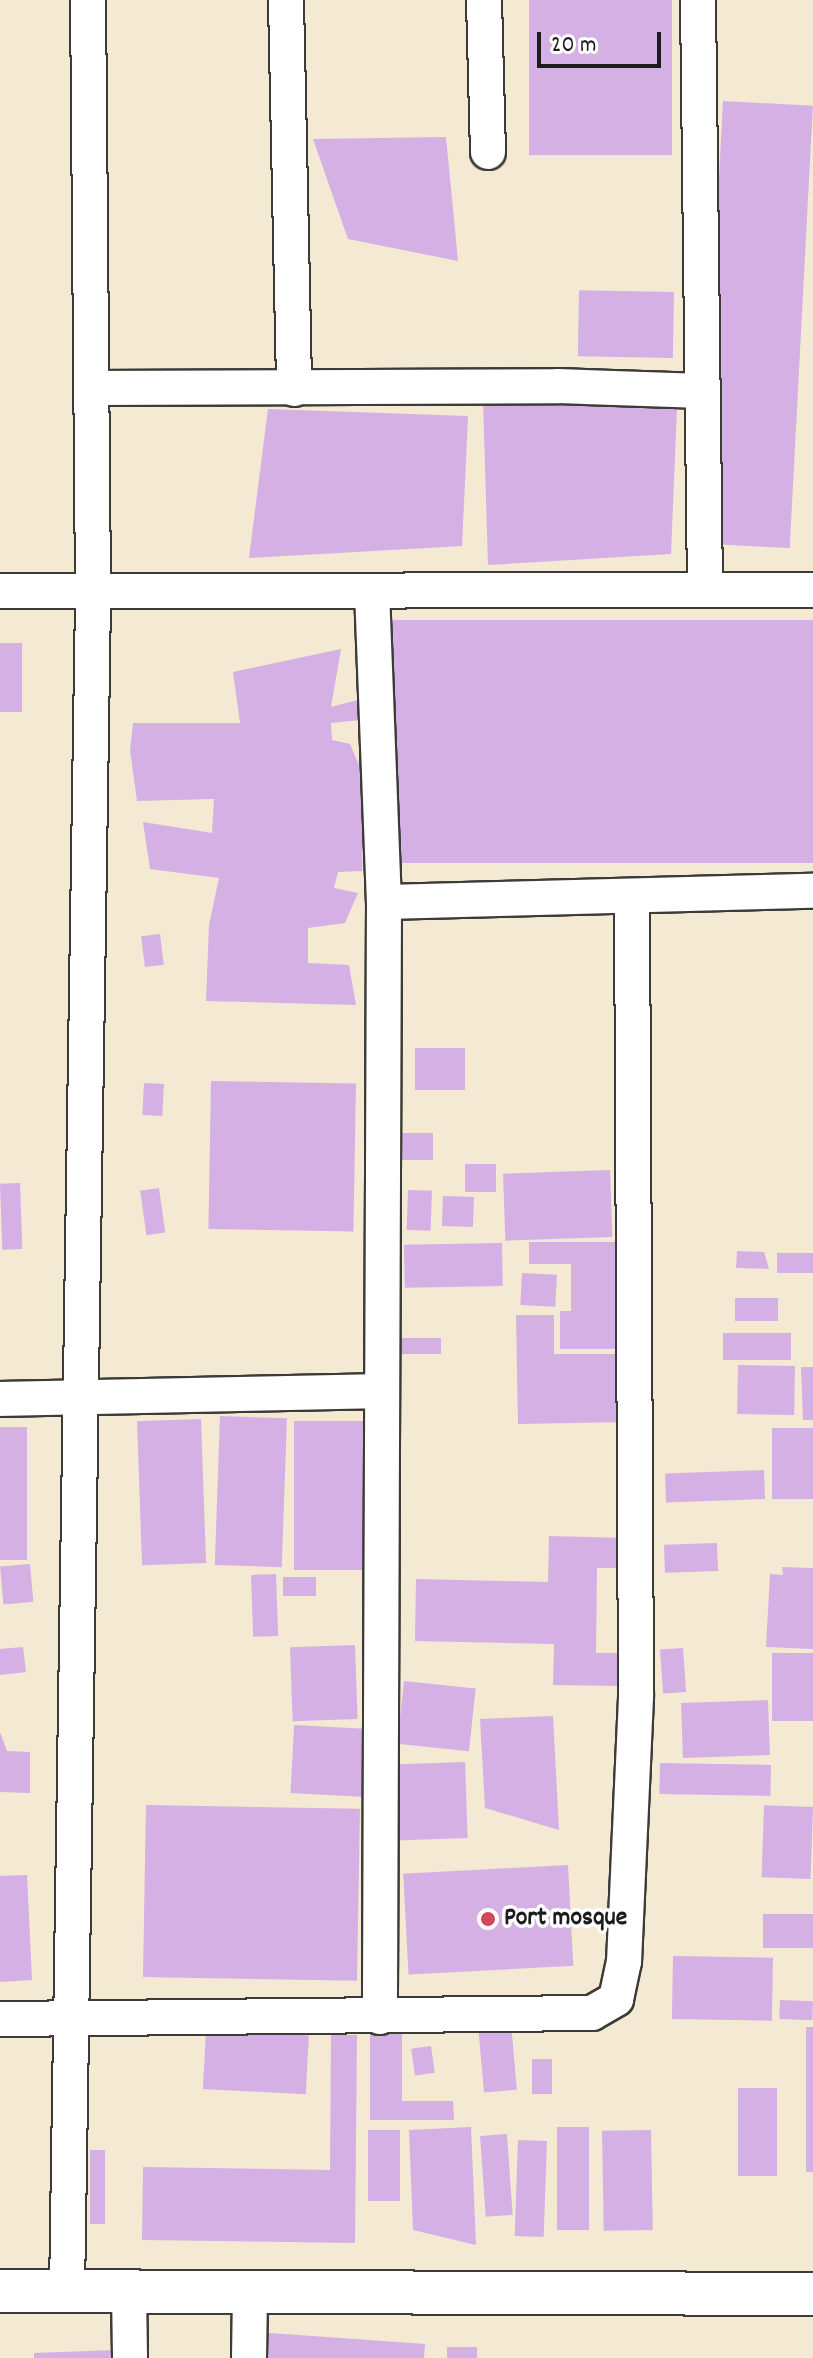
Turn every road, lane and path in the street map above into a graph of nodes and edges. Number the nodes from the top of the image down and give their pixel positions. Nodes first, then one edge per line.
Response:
1 (88, 0) edge
2 (286, 0) edge
3 (484, 0) edge
4 (698, 0) edge
5 (488, 152) dead end
6 (92, 388) junction
7 (294, 389) junction
8 (703, 391) junction
9 (705, 590) junction
10 (813, 590) edge
11 (0, 591) edge
12 (93, 591) junction
13 (372, 591) junction
14 (813, 891) edge
15 (632, 896) junction
16 (384, 902) junction
17 (380, 1391) junction
18 (81, 1397) junction
19 (0, 1399) edge
20 (380, 2017) junction
21 (0, 2019) edge
22 (71, 2022) junction
23 (0, 2291) edge
24 (67, 2292) junction
25 (129, 2292) junction
26 (250, 2292) junction
27 (813, 2294) edge
28 (130, 2358) edge
29 (249, 2358) edge

1 - 6 street
2 - 7 street
3 - 5 street
4 - 8 street
6 - 7 street
6 - 12 street
7 - 8 street
8 - 9 street
9 - 10 street
9 - 13 street
11 - 12 street
12 - 13 street
12 - 18 street
13 - 16 street
14 - 15 street
15 - 16 street
15 - 20 street
16 - 17 street
17 - 18 street
17 - 20 street
18 - 19 street
18 - 22 street
20 - 22 street
21 - 22 street
22 - 24 street
23 - 24 street
24 - 25 street
25 - 26 street
25 - 28 street
26 - 27 street
26 - 29 street

